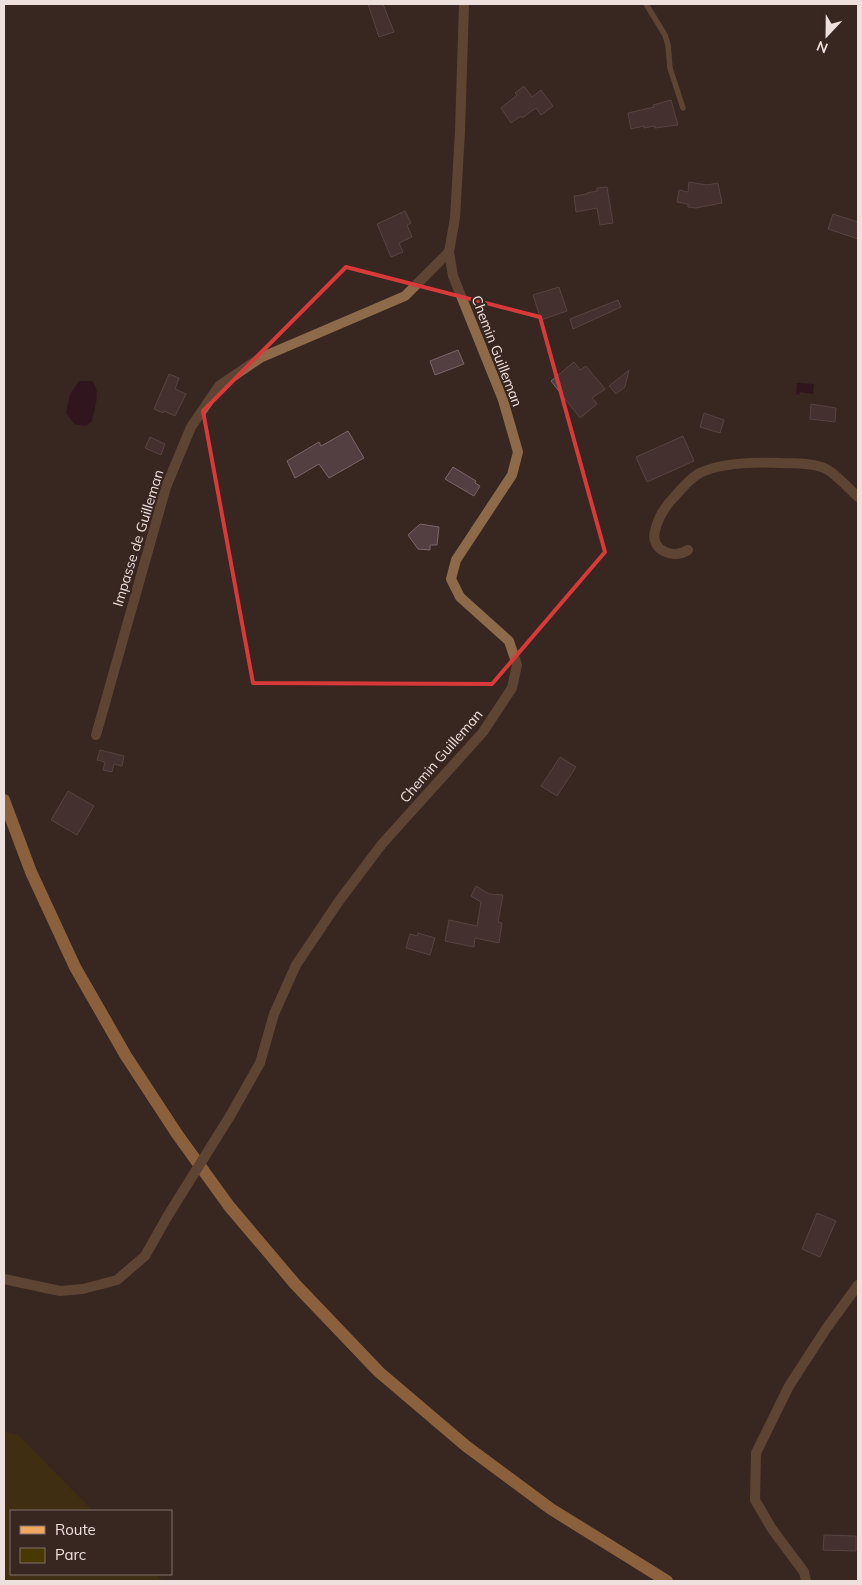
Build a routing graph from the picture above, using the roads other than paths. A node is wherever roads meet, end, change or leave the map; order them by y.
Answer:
1 (464, 4) edge
2 (646, 4) edge
3 (683, 108) dead end
4 (449, 252) junction
5 (858, 497) edge
6 (688, 550) dead end
7 (96, 735) dead end
8 (4, 800) edge
9 (4, 1279) edge
10 (858, 1285) edge
11 (667, 1581) edge
12 (806, 1581) edge

1 - 4 street, Chemin Guilleman
2 - 3 lane
4 - 7 street, Impasse de Guilleman
4 - 9 street, Chemin Guilleman, bridge
5 - 6 street
8 - 11 main road
10 - 12 street

